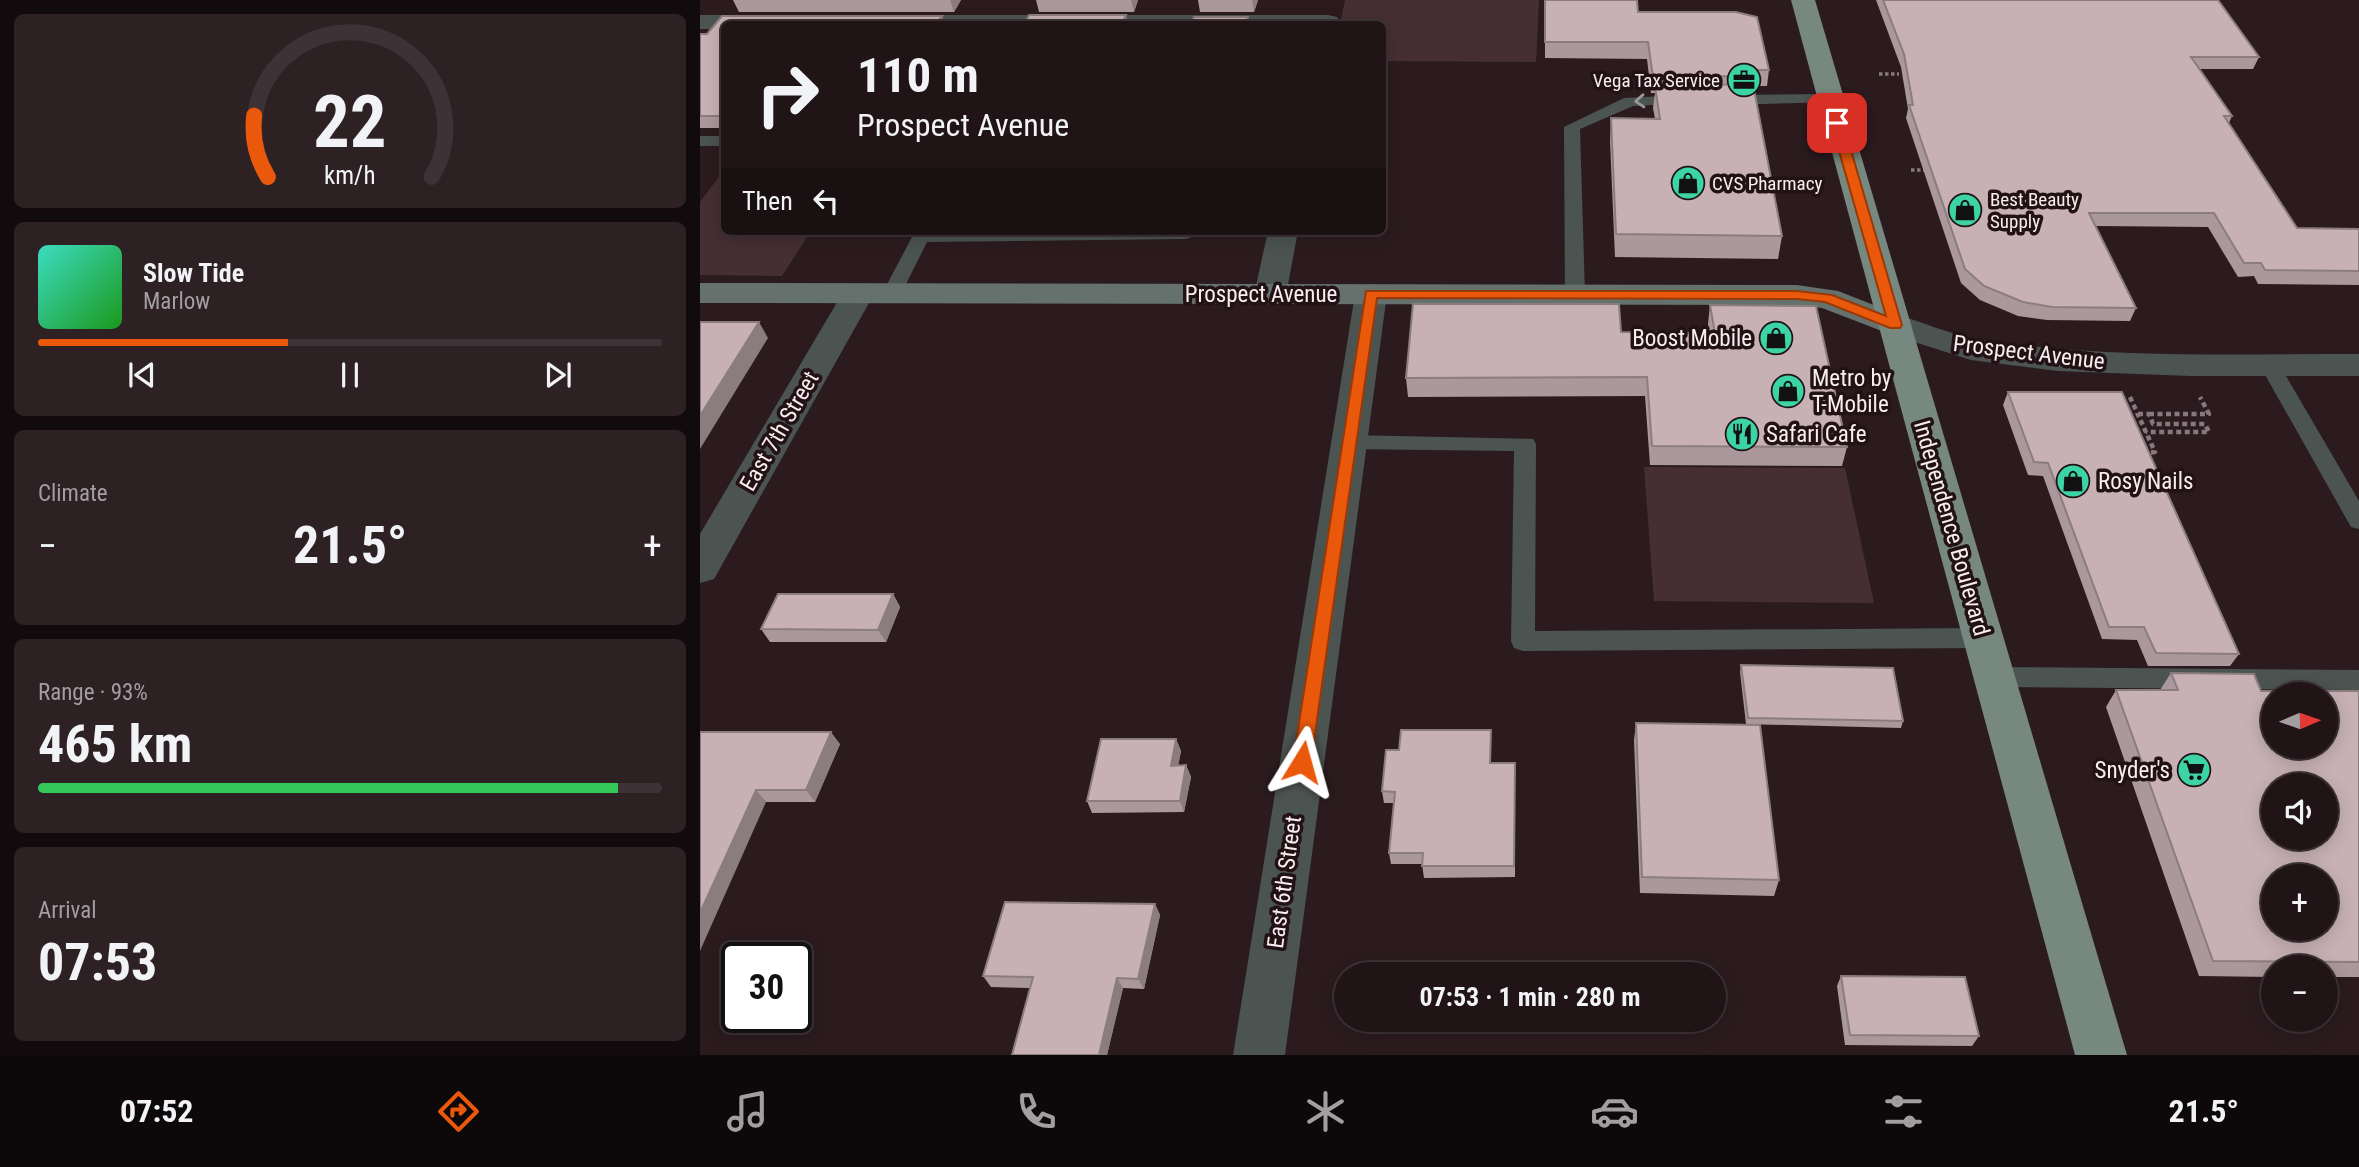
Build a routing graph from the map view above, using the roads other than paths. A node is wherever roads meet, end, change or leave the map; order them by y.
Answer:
1 (1803, 0) edge
2 (1330, 16) edge
3 (942, 21) edge
4 (700, 22) edge
5 (721, 22) edge
6 (1830, 99) junction
7 (700, 141) edge
8 (721, 141) edge
9 (1096, 235) edge
10 (1282, 235) edge
11 (700, 293) edge
12 (875, 294) junction
13 (1371, 294) junction
14 (1270, 295) junction
15 (1575, 295) junction
16 (1895, 325) junction
17 (2269, 364) junction
18 (2359, 365) edge
19 (1348, 442) junction
20 (2359, 521) edge
21 (700, 568) edge
22 (1984, 638) junction
23 (1994, 677) junction
24 (2359, 680) edge
25 (1259, 1055) edge
26 (2101, 1055) edge

1 - 6 main road, Independence Boulevard
2 - 3 street
4 - 5 street
6 -> 15 lane
6 - 16 main road, Independence Boulevard
7 - 8 lane
9 - 12 lane
10 - 14 street
11 - 12 main road, Prospect Avenue
12 - 14 main road, Prospect Avenue
12 - 21 street, East 7th Street
13 - 14 main road, Prospect Avenue
13 - 15 main road, Prospect Avenue
13 - 19 street, East 6th Street
15 - 16 main road, Prospect Avenue
16 - 17 street, Prospect Avenue
16 - 22 main road, Independence Boulevard
17 - 18 street, Prospect Avenue
17 - 20 lane
19 - 22 lane
19 - 25 street, East 6th Street
22 - 23 main road, Independence Boulevard
23 - 24 lane
23 - 26 main road, Independence Boulevard

